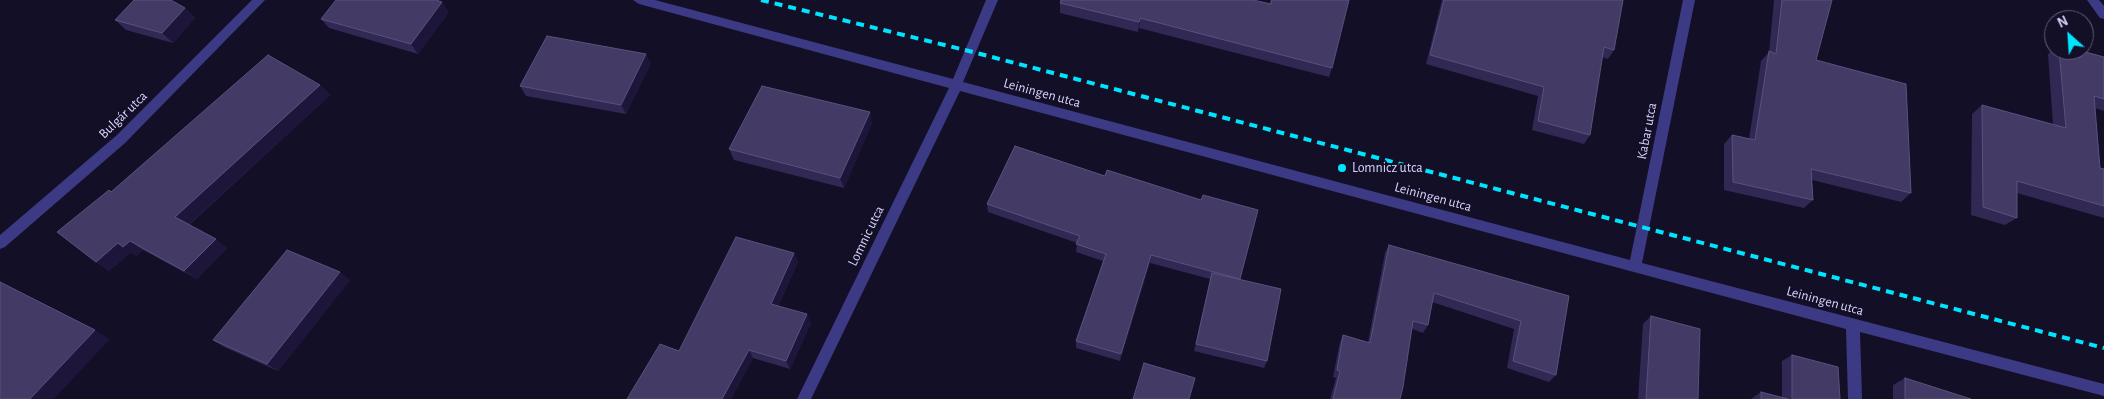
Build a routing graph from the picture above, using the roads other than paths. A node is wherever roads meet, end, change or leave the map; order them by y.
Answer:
1 (259, 0) edge
2 (639, 0) edge
3 (992, 0) edge
4 (1689, 0) edge
5 (2093, 0) edge
6 (2104, 15) edge
7 (956, 86) junction
8 (0, 243) edge
9 (1635, 267) junction
10 (1852, 324) junction
11 (2104, 390) edge
12 (804, 399) edge
13 (1855, 399) edge

1 - 8 street, Bulgár utca
2 - 7 street, Leiningen utca
3 - 7 street, Lomnic utca
4 - 9 street, Kabar utca
5 - 6 street
7 - 9 street, Leiningen utca
7 - 12 street, Lomnic utca
9 - 10 street, Leiningen utca
10 - 11 street, Leiningen utca
10 - 13 street

